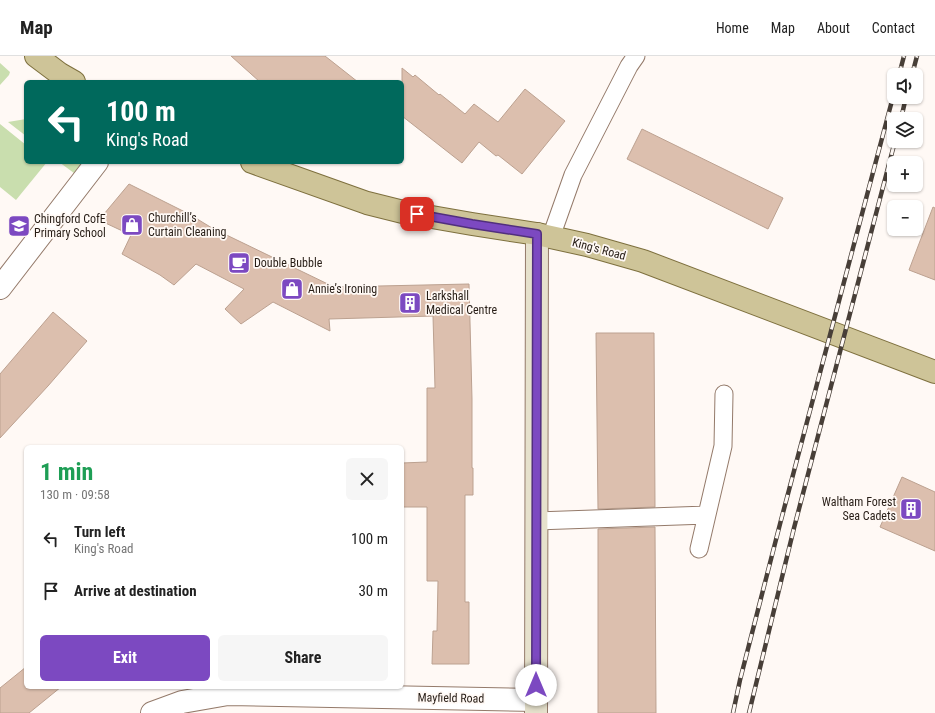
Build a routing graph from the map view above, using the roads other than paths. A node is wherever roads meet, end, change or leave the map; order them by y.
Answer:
1 (36, 56) edge
2 (636, 56) edge
3 (70, 80) edge
4 (95, 164) edge
5 (258, 164) edge
6 (544, 236) junction
7 (0, 288) edge
8 (935, 372) edge
9 (724, 394) dead end
10 (707, 515) junction
11 (536, 521) junction
12 (699, 548) dead end
13 (536, 706) edge
14 (152, 713) edge

1 - 3 main road
2 - 6 lane
4 - 7 street
5 - 6 main road, King's Road
6 - 8 main road, King's Road
6 - 11 main road
9 - 10 lane
10 - 11 lane
10 - 12 lane
11 - 13 main road
13 - 14 street, Mayfield Road

